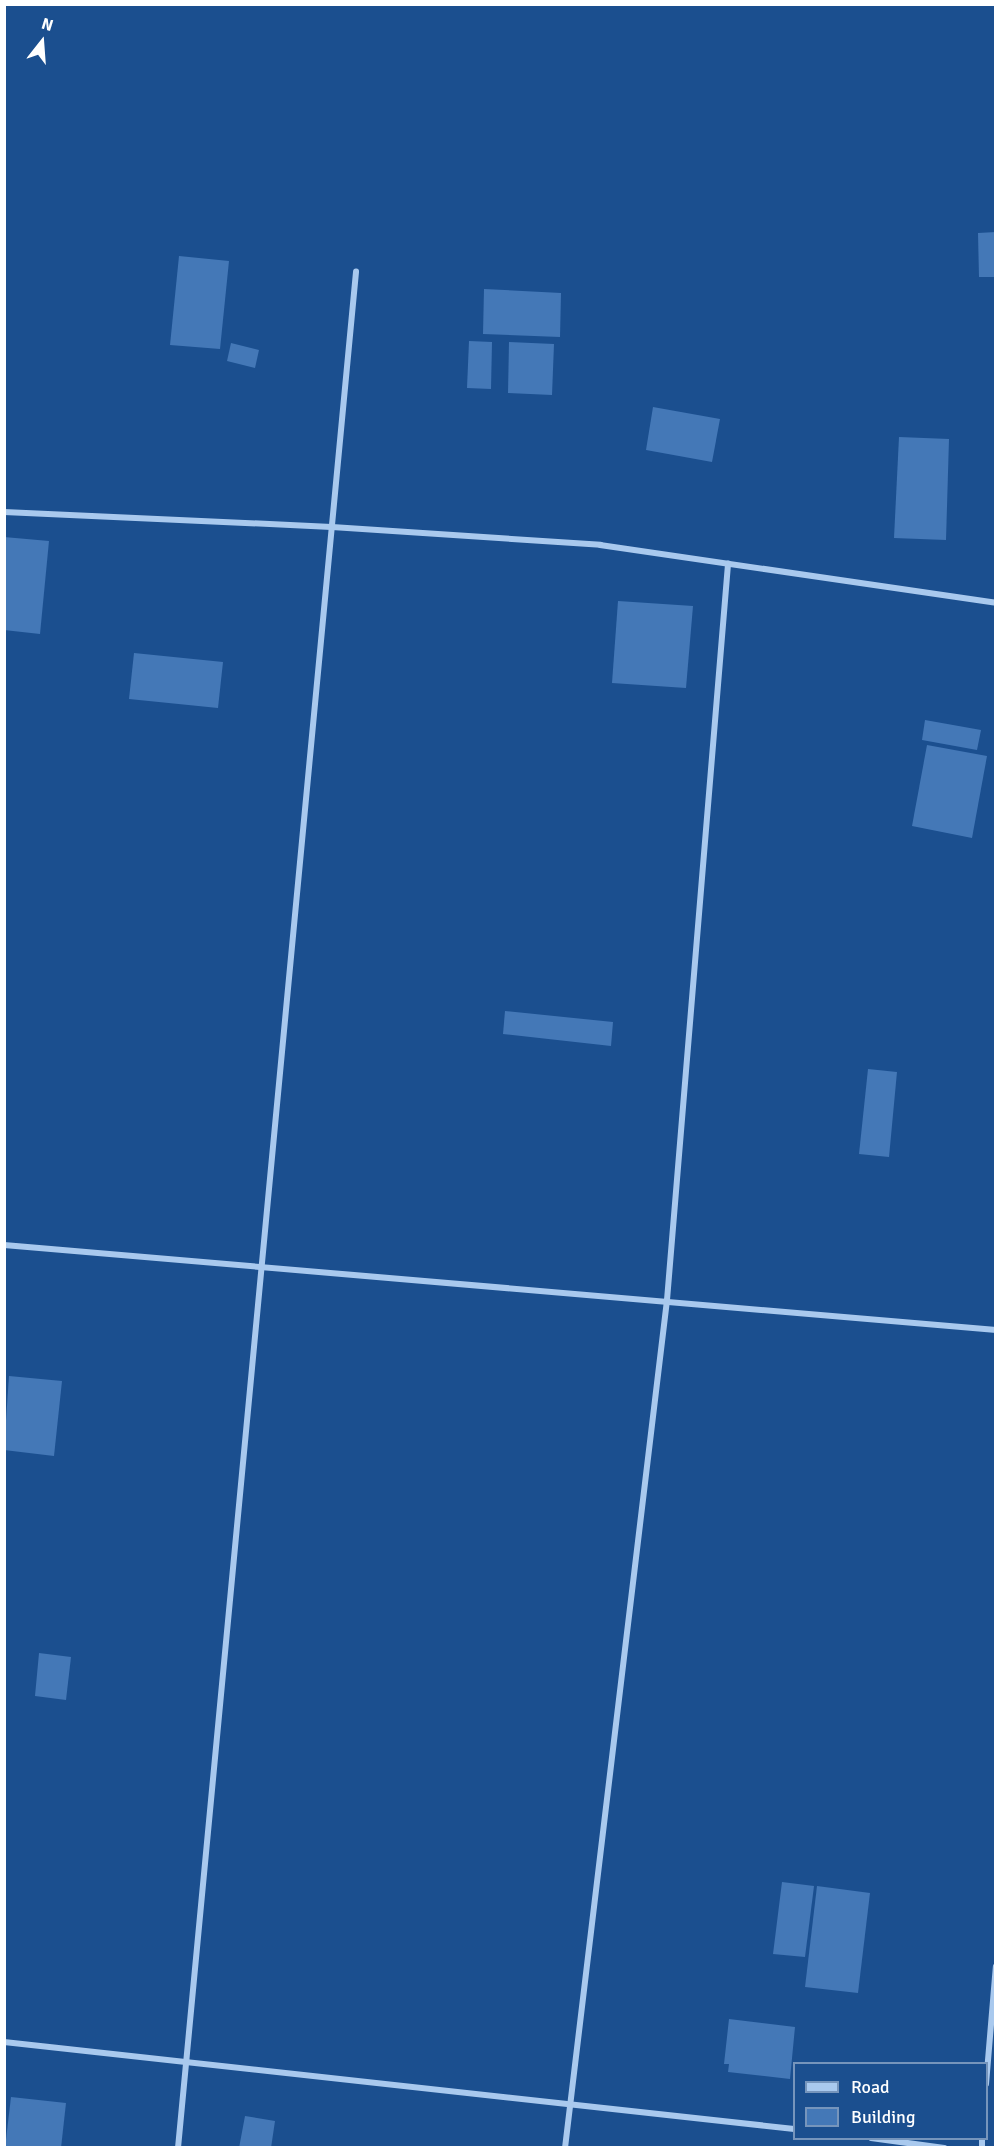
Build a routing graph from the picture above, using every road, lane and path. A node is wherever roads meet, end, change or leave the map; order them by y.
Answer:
1 (356, 271) dead end
2 (4, 512) edge
3 (332, 527) junction
4 (729, 564) junction
5 (996, 603) edge
6 (4, 1245) edge
7 (264, 1266) junction
8 (667, 1300) junction
9 (996, 1330) edge
10 (996, 1966) edge
11 (4, 2042) edge
12 (188, 2062) junction
13 (988, 2071) edge
14 (569, 2102) junction
15 (793, 2129) edge
16 (879, 2140) edge
17 (178, 2148) edge
18 (565, 2148) edge
19 (944, 2148) edge

1 - 3 street
2 - 3 street
3 - 4 street
3 - 7 street
4 - 5 street
4 - 8 street
6 - 7 street
7 - 8 street
7 - 12 street
8 - 9 street
8 - 14 street
10 - 13 street
11 - 12 street
12 - 14 street
12 - 17 street
14 - 15 street
14 - 18 street
16 - 19 street

